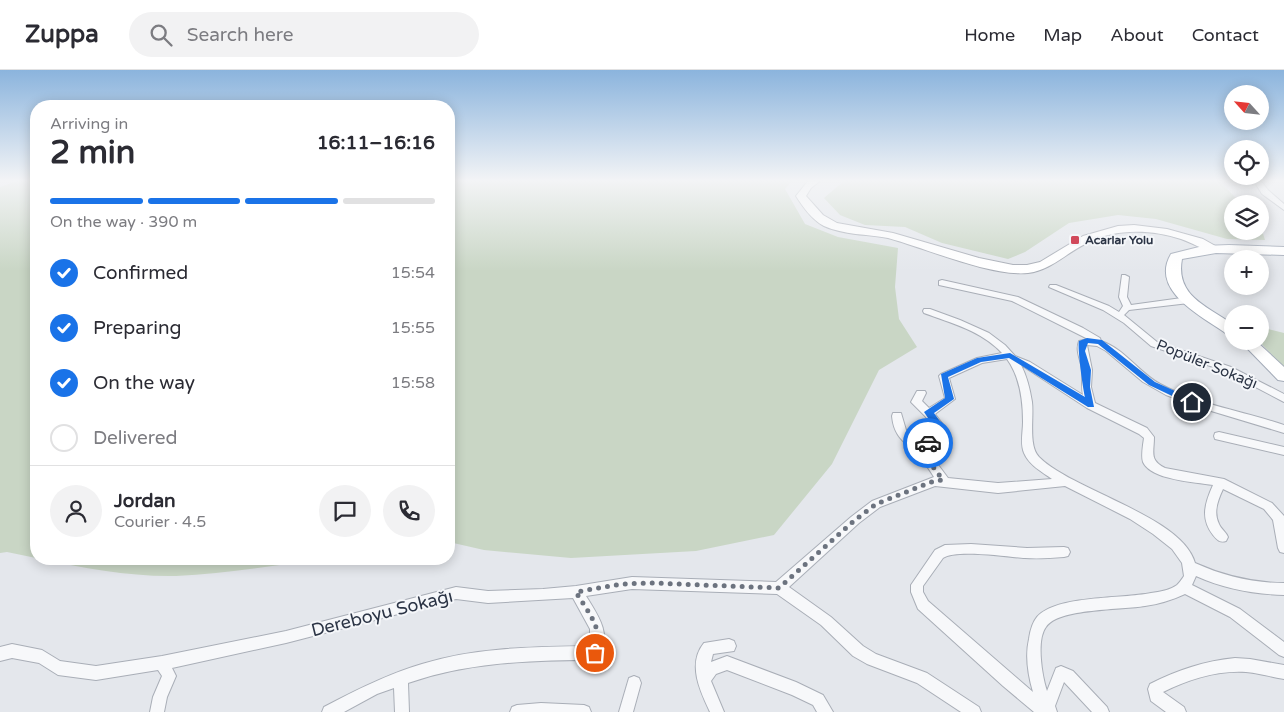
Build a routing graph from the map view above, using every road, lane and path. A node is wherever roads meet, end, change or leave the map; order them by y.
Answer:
1 (813, 211) edge
2 (1212, 248) junction
3 (1284, 251) edge
4 (1125, 277) dead end
5 (942, 283) dead end
6 (1053, 287) dead end
7 (1188, 300) junction
8 (1126, 308) junction
9 (927, 311) dead end
10 (1127, 320) junction
11 (1224, 325) edge
12 (1100, 342) junction
13 (1257, 350) edge
14 (1012, 357) junction
15 (1284, 376) edge
16 (921, 393) dead end
17 (1284, 398) edge
18 (1091, 405) junction
19 (929, 412) junction
20 (897, 416) dead end
21 (1284, 429) edge
22 (1219, 436) dead end
23 (921, 451) junction
24 (1284, 451) edge
25 (943, 480) junction
26 (1063, 482) junction
27 (1220, 482) junction
28 (1222, 537) dead end
29 (1284, 548) edge
30 (1064, 552) dead end
31 (1190, 567) junction
32 (1184, 587) junction
33 (779, 588) junction
34 (1284, 589) edge
35 (576, 592) junction
36 (729, 646) dead end
37 (1284, 650) edge
38 (0, 654) edge
39 (162, 664) junction
40 (1284, 672) edge
41 (401, 678) junction
42 (703, 680) junction
43 (634, 683) dead end
44 (1048, 711) edge
45 (157, 712) edge
46 (330, 712) edge
47 (402, 712) edge
48 (518, 712) edge
49 (584, 712) edge
50 (626, 712) edge
51 (717, 712) edge
52 (826, 712) edge
53 (974, 712) edge
54 (1102, 712) edge
55 (1178, 712) edge

1 - 2 main road
2 - 3 main road
2 - 7 main road
4 - 8 street
5 - 12 street
6 - 10 street, Popüler Sokağı
7 - 8 street
7 - 11 main road
8 - 10 street
9 - 14 street
10 - 17 street, Popüler Sokağı
12 - 18 street
12 - 21 street
13 - 15 main road
14 - 18 street
14 - 19 street
14 - 26 street
16 - 19 street
18 - 27 street
19 - 23 street
20 - 23 street
22 - 24 street
23 - 25 street
25 - 26 street
25 - 33 street
26 - 31 street
27 - 28 street
27 - 29 street
30 - 44 street
31 - 32 street
31 - 34 street
32 - 37 street
32 - 44 street
33 - 35 street, Dereboyu Sokağı
33 - 53 street
35 - 39 street, Dereboyu Sokağı
35 - 41 street
36 - 42 street
38 - 39 street, Dereboyu Sokağı
39 - 45 street
40 - 55 street
41 - 46 street
41 - 47 street
42 - 51 street
42 - 52 street
43 - 50 street
44 - 54 street
48 - 49 street

